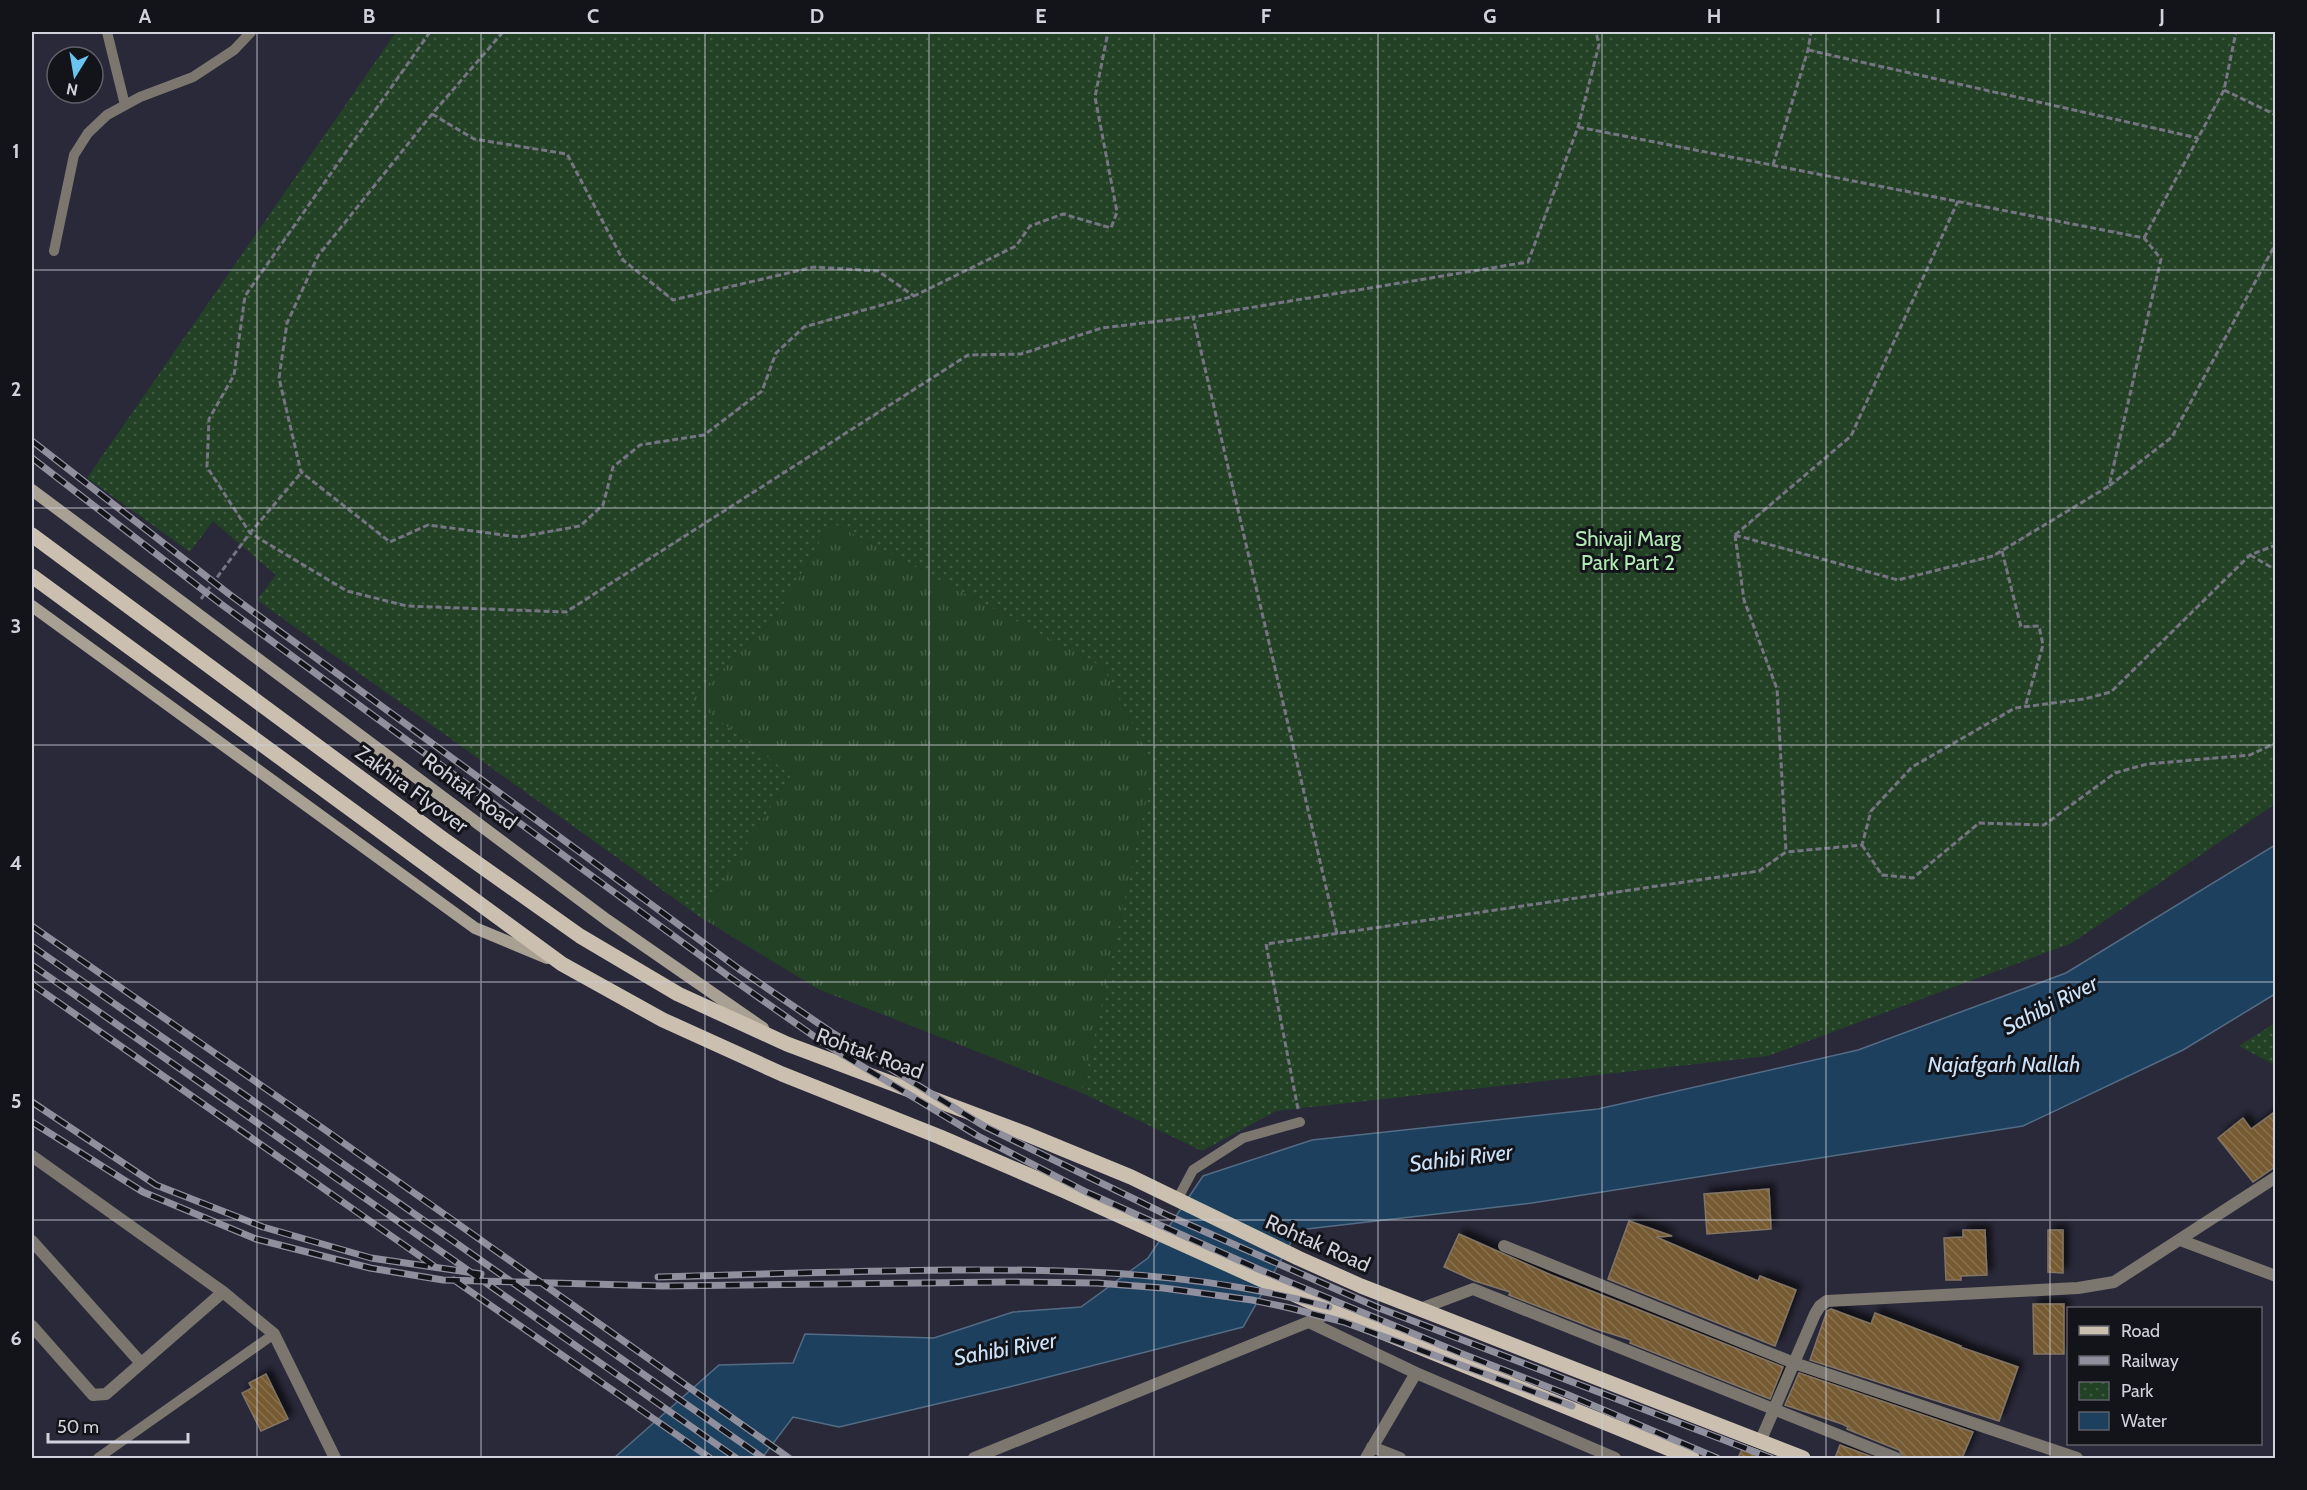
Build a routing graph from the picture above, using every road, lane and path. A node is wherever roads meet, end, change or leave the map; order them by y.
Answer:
1 (107, 32) edge
2 (251, 32) edge
3 (430, 32) edge
4 (502, 32) edge
5 (1108, 32) edge
6 (1596, 32) edge
7 (1811, 32) edge
8 (2236, 32) edge
9 (1808, 50) junction
10 (2224, 90) junction
11 (125, 105) junction
12 (432, 114) junction
13 (2276, 115) edge
14 (1578, 127) junction
15 (2198, 138) junction
16 (1773, 165) junction
17 (1958, 201) junction
18 (2144, 238) junction
19 (2276, 243) edge
20 (54, 251) dead end
21 (914, 296) junction
22 (1193, 317) junction
23 (301, 472) junction
24 (2109, 486) junction
25 (32, 490) edge
26 (250, 533) junction
27 (32, 535) edge
28 (1735, 535) junction
29 (2276, 545) edge
30 (2002, 550) junction
31 (2250, 555) junction
32 (2276, 570) edge
33 (32, 576) edge
34 (32, 606) edge
35 (193, 610) junction
36 (2025, 707) junction
37 (2276, 743) edge
38 (1862, 845) junction
39 (1786, 852) junction
40 (1337, 934) junction
41 (562, 964) junction
42 (787, 1044) junction
43 (1300, 1122) joint
44 (32, 1156) edge
45 (2276, 1178) edge
46 (1177, 1200) junction
47 (2180, 1240) junction
48 (32, 1241) edge
49 (1504, 1246) dead end
50 (2276, 1276) edge
51 (223, 1292) junction
52 (1420, 1309) junction
53 (1333, 1312) junction
54 (1309, 1322) junction
55 (32, 1326) edge
56 (274, 1334) junction
57 (141, 1363) junction
58 (1794, 1363) junction
59 (1416, 1373) junction
60 (1773, 1410) junction
61 (1760, 1442) junction
62 (1369, 1453) edge
63 (98, 1458) edge
64 (335, 1458) edge
65 (974, 1458) edge
66 (1401, 1458) edge
67 (1615, 1458) edge
68 (1692, 1458) edge
69 (1803, 1458) edge
70 (1896, 1458) edge
71 (2077, 1458) edge

1 - 11 lane
2 - 11 lane
3 - 26 path
4 - 12 path
5 - 21 path
6 - 14 path
7 - 9 path
8 - 10 path
9 - 15 path
9 - 16 path
10 - 13 path
10 - 15 path
11 - 20 lane
12 - 21 path
12 - 23 path
14 - 16 path
14 - 22 path
15 - 18 path
16 - 17 path
17 - 18 path
17 - 28 path
18 - 24 path
19 - 24 path
21 - 23 path
22 - 26 path
22 - 40 path
23 - 26 path
24 - 30 path
25 - 35 main road, Rohtak Road
26 - 35 path
27 - 42 main road, Zakhira Flyover
28 - 30 path
28 - 39 path
29 - 31 path
30 - 36 path
31 - 32 path
31 - 36 path
33 - 41 main road
34 - 41 main road
35 - 42 main road, Rohtak Road
36 - 38 path
37 - 38 path
38 - 39 path
39 - 40 path
40 - 43 path
41 - 53 main road
42 - 46 main road, Rohtak Road
43 - 46 lane
44 - 51 street
45 - 47 street
46 - 52 main road, Rohtak Road
47 - 50 street
47 - 58 street
48 - 57 street
49 - 58 street
51 - 56 street
51 - 57 street
52 - 60 street
52 - 61 main road, Rohtak Road
53 - 54 street
53 - 68 main road
54 - 59 street
54 - 65 street
55 - 57 street
56 - 63 lane
56 - 64 street
58 - 60 street
58 - 71 street
59 - 62 street
59 - 67 street
60 - 61 street
60 - 70 street
61 - 69 main road, Rohtak Road
62 - 66 street

